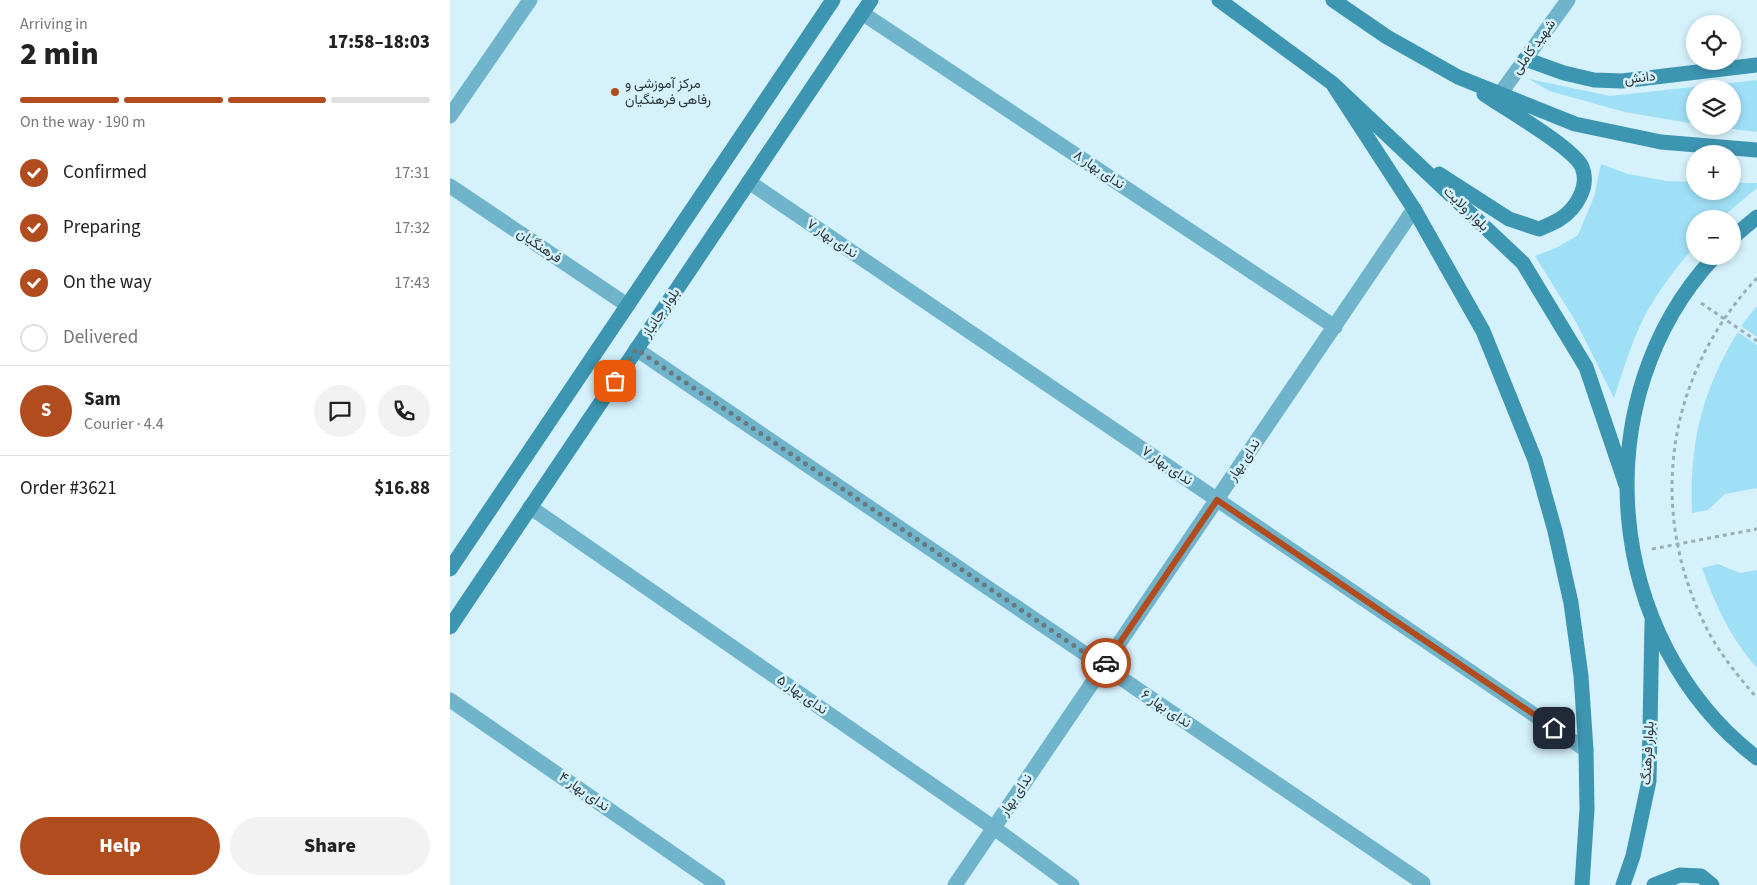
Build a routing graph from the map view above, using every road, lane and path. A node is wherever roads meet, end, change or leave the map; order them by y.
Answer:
1 (530, 0) edge
2 (832, 0) edge
3 (871, 0) edge
4 (1219, 0) edge
5 (1333, 0) edge
6 (1568, 0) edge
7 (862, 13) junction
8 (1525, 60) junction
9 (1757, 65) edge
10 (1458, 77) junction
11 (1332, 82) junction
12 (1500, 94) junction
13 (450, 116) edge
14 (1757, 150) edge
15 (1410, 155) junction
16 (749, 182) junction
17 (450, 186) edge
18 (1414, 209) junction
19 (1757, 217) edge
20 (1741, 230) edge
21 (1708, 265) edge
22 (1757, 278) edge
23 (1686, 293) junction
24 (627, 305) junction
25 (1724, 318) junction
26 (1334, 327) junction
27 (1757, 341) edge
28 (636, 349) junction
29 (1626, 485) junction
30 (1217, 500) junction
31 (530, 507) junction
32 (1757, 529) edge
33 (1677, 544) junction
34 (1632, 552) junction
35 (450, 568) edge
36 (1652, 618) junction
37 (450, 627) edge
38 (1104, 666) junction
39 (1757, 698) edge
40 (450, 700) edge
41 (1586, 750) junction
42 (1757, 758) edge
43 (994, 828) junction
44 (1423, 883) dead end
45 (718, 885) edge
46 (955, 885) edge
47 (1072, 885) edge
48 (1582, 885) edge
49 (1623, 885) edge
50 (1654, 885) edge
51 (1712, 885) edge

1 - 13 street
2 - 24 main road
3 - 7 main road, بلوار جانباز
4 - 11 main road, بلوار ولایت
5 - 10 main road
6 - 8 street, شهید کاملی
7 - 16 main road, بلوار جانباز
7 - 26 street, ندای بهار ۸
8 - 9 main road, دانش
8 - 12 street, شهید کاملی
10 - 12 main road
10 - 15 main road
11 - 15 main road, بلوار ولایت
11 - 18 main road
12 - 14 main road
15 - 29 main road, بلوار ولایت
16 - 28 main road, بلوار جانباز
16 - 30 street, ندای بهار ۷
17 - 24 street, فرهنگیان
18 - 26 street, ندای بهار
18 - 41 main road
19 - 20 main road
21 - 23 main road
22 - 25 path
23 - 25 path
23 - 29 main road
24 - 35 main road
25 - 27 path
25 - 33 path
26 - 30 street, ندای بهار
28 - 31 main road, بلوار جانباز
28 - 38 street, ندای بهار ۶
29 - 34 main road
30 - 38 street, ندای بهار
30 - 41 street, ندای بهار ۷
31 - 37 main road, بلوار جانباز
31 - 43 street, ندای بهار ۵
32 - 33 path
33 - 34 path
33 - 39 path
34 - 36 main road
36 - 42 main road
36 - 49 main road, بلوار فرهنگ
38 - 43 street, ندای بهار
38 - 44 street, ندای بهار ۶
40 - 45 street, ندای بهار ۴
41 - 48 main road
43 - 46 street, ندای بهار
43 - 47 street, ندای بهار ۵
50 - 51 main road

